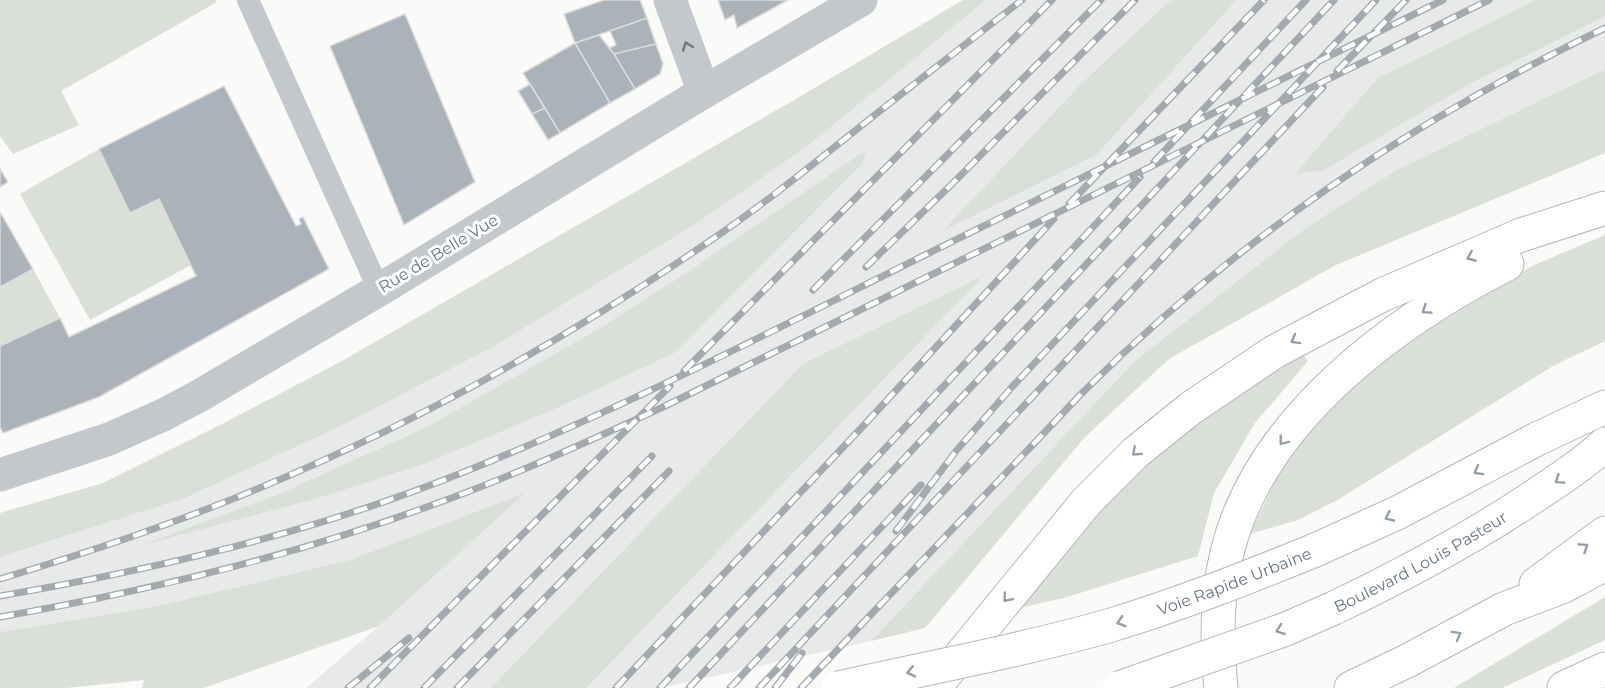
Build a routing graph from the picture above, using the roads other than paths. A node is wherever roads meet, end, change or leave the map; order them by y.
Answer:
1 (248, 0) edge
2 (670, 0) edge
3 (861, 0) edge
4 (704, 92) junction
5 (1605, 209) edge
6 (379, 290) junction
7 (1605, 406) edge
8 (1605, 444) edge
9 (0, 475) edge
10 (1605, 533) edge
11 (1605, 564) edge
12 (1504, 609) junction
13 (1605, 669) edge
14 (838, 688) edge
15 (934, 688) edge
16 (1119, 688) edge
17 (1221, 688) edge
18 (1351, 688) edge
19 (1564, 688) edge

1 - 6 lane
4 -> 2 street
3 - 4 street, Rue de Belle Vue
4 - 6 street, Rue de Belle Vue
5 -> 15 highway
5 -> 17 highway
6 - 9 street, Rue de Belle Vue
7 -> 14 highway, Voie Rapide Urbaine, bridge
8 -> 16 highway, Boulevard Louis Pasteur, bridge
12 -> 10 highway
11 - 12 highway
18 -> 12 highway
13 - 19 highway

